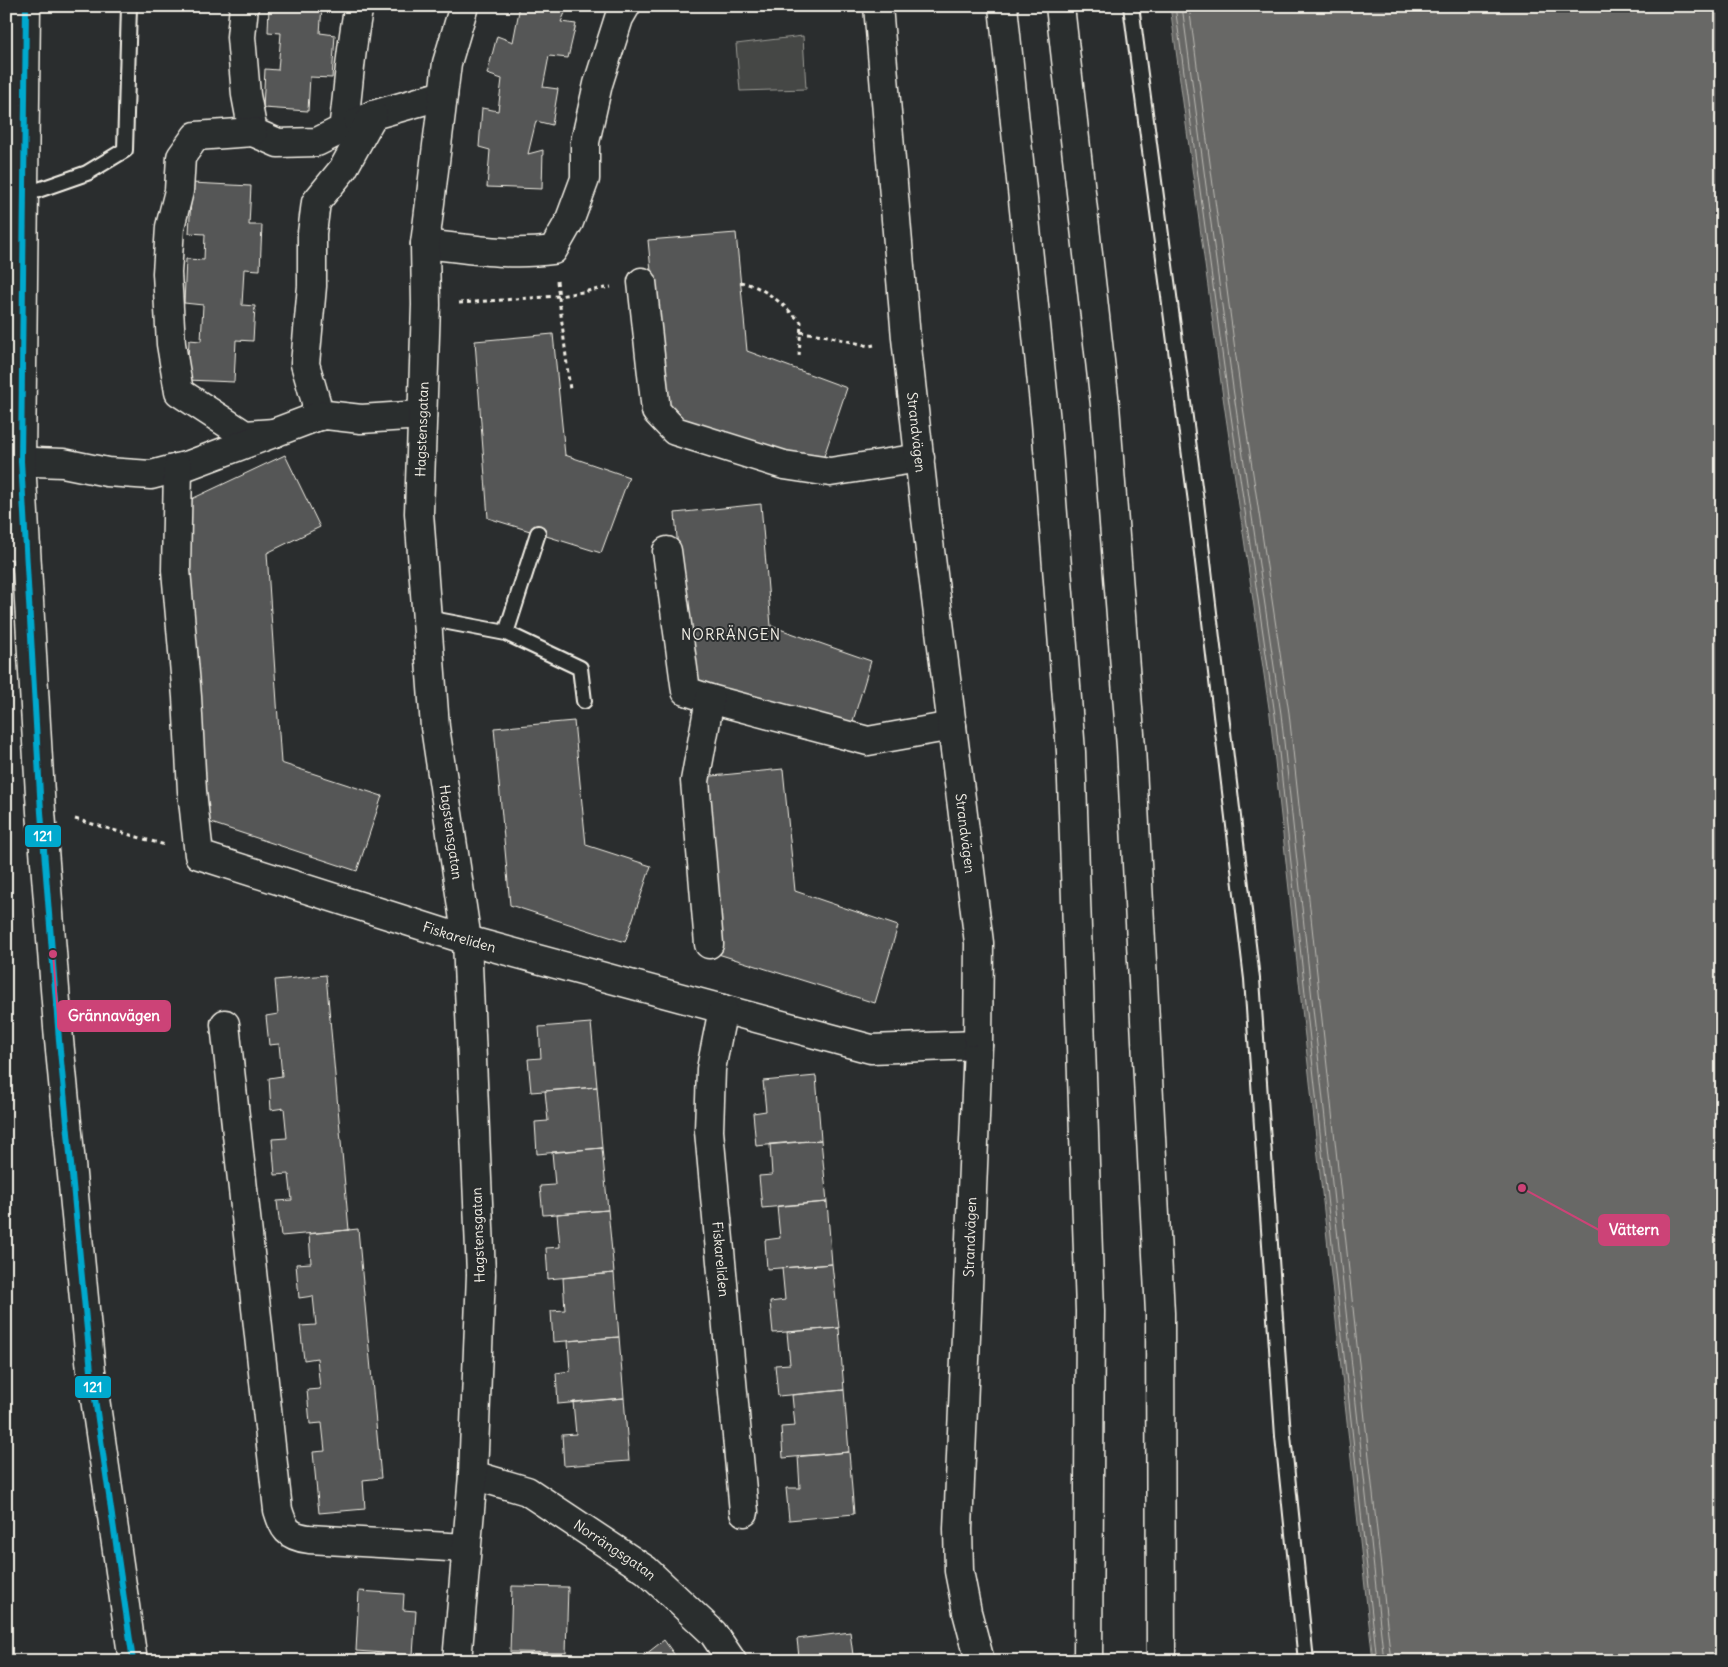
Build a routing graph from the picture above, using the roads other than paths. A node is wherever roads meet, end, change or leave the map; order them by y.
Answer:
1 (26, 6) edge
2 (129, 6) edge
3 (244, 6) edge
4 (359, 6) edge
5 (464, 6) edge
6 (626, 6) edge
7 (878, 6) edge
8 (1003, 6) edge
9 (1060, 6) edge
10 (1131, 6) edge
11 (443, 95) junction
12 (373, 115) junction
13 (343, 129) junction
14 (253, 132) junction
15 (24, 195) junction
16 (425, 244) junction
17 (642, 282) road end
18 (422, 414) junction
19 (316, 417) junction
20 (274, 433) junction
21 (920, 458) junction
22 (14, 461) edge
23 (178, 468) junction
24 (538, 533) dead end
25 (16, 545) edge
26 (667, 551) dead end
27 (427, 618) junction
28 (506, 633) junction
29 (710, 699) junction
30 (584, 701) dead end
31 (952, 726) junction
32 (467, 940) junction
33 (709, 944) dead end
34 (723, 1009) junction
35 (225, 1024) dead end
36 (978, 1045) junction
37 (473, 1475) junction
38 (744, 1512) dead end
39 (466, 1548) junction
40 (1088, 1659) edge
41 (133, 1661) edge
42 (458, 1661) edge
43 (732, 1661) edge
44 (980, 1661) edge
45 (1161, 1661) edge
46 (1306, 1661) edge

1 - 15 main road
2 - 15 lane
3 - 14 main road
4 - 13 main road
5 - 11 main road, Hagstensgatan
6 - 16 main road
7 - 21 main road, Strandvägen
8 - 40 main road
9 - 45 main road
10 - 46 lane
11 - 12 main road
11 - 16 main road, Hagstensgatan
12 - 13 main road
12 - 19 main road
13 - 14 main road
14 - 20 main road
15 - 22 main road
16 - 18 main road, Hagstensgatan
17 - 21 main road
18 - 19 main road
18 - 27 main road, Hagstensgatan
19 - 20 main road
20 - 23 main road
21 - 31 main road, Strandvägen
22 - 23 main road
22 - 25 main road
23 - 32 main road, Fiskareliden
24 - 28 lane
25 - 41 main road
26 - 29 main road
27 - 28 lane
27 - 32 main road, Hagstensgatan
28 - 30 lane
29 - 31 main road
29 - 33 main road
31 - 36 main road, Strandvägen
32 - 34 main road, Fiskareliden
32 - 37 main road, Hagstensgatan
34 - 36 main road, Fiskareliden
34 - 38 main road, Fiskareliden
35 - 39 main road
36 - 44 main road, Strandvägen
37 - 39 main road, Hagstensgatan
37 - 43 main road, Norrängsgatan
39 - 42 main road, Hagstensgatan

